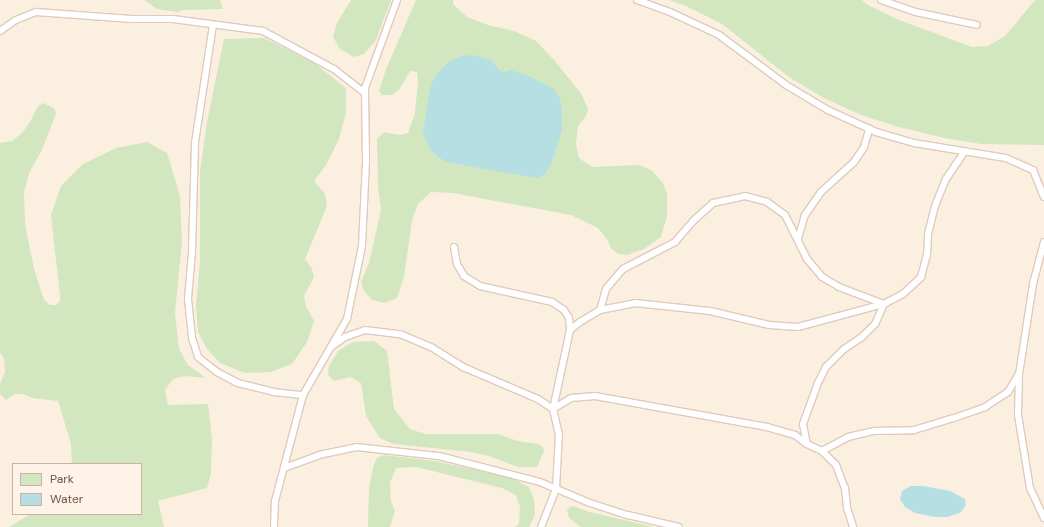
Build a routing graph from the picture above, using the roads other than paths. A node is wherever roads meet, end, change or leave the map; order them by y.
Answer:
1 (397, 0) edge
2 (637, 0) edge
3 (881, 0) edge
4 (213, 25) junction
5 (977, 25) dead end
6 (0, 31) edge
7 (365, 93) junction
8 (869, 129) junction
9 (964, 152) junction
10 (1044, 197) edge
11 (798, 239) junction
12 (1044, 242) edge
13 (454, 247) dead end
14 (884, 304) junction
15 (600, 310) junction
16 (570, 330) junction
17 (329, 349) junction
18 (1019, 374) junction
19 (303, 395) junction
20 (553, 409) junction
21 (807, 444) junction
22 (822, 451) junction
23 (284, 468) junction
24 (556, 489) junction
25 (1044, 518) edge
26 (274, 527) edge
27 (541, 527) edge
28 (679, 527) edge
29 (853, 527) edge

1 - 7 lane
2 - 8 lane
3 - 5 lane
4 - 6 lane
4 - 7 lane
4 - 19 lane
7 - 17 lane
8 - 9 lane
8 - 11 lane
9 - 10 lane
9 - 14 lane
11 - 14 lane
11 - 15 lane
12 - 18 lane
13 - 16 lane
14 - 15 lane
14 - 21 lane
15 - 16 lane
16 - 20 lane
17 - 19 lane
17 - 20 lane
18 - 22 lane
18 - 25 lane
19 - 23 lane
20 - 21 lane
20 - 24 lane
21 - 22 lane
22 - 29 lane
23 - 24 lane
23 - 26 lane
24 - 27 lane
24 - 28 lane

